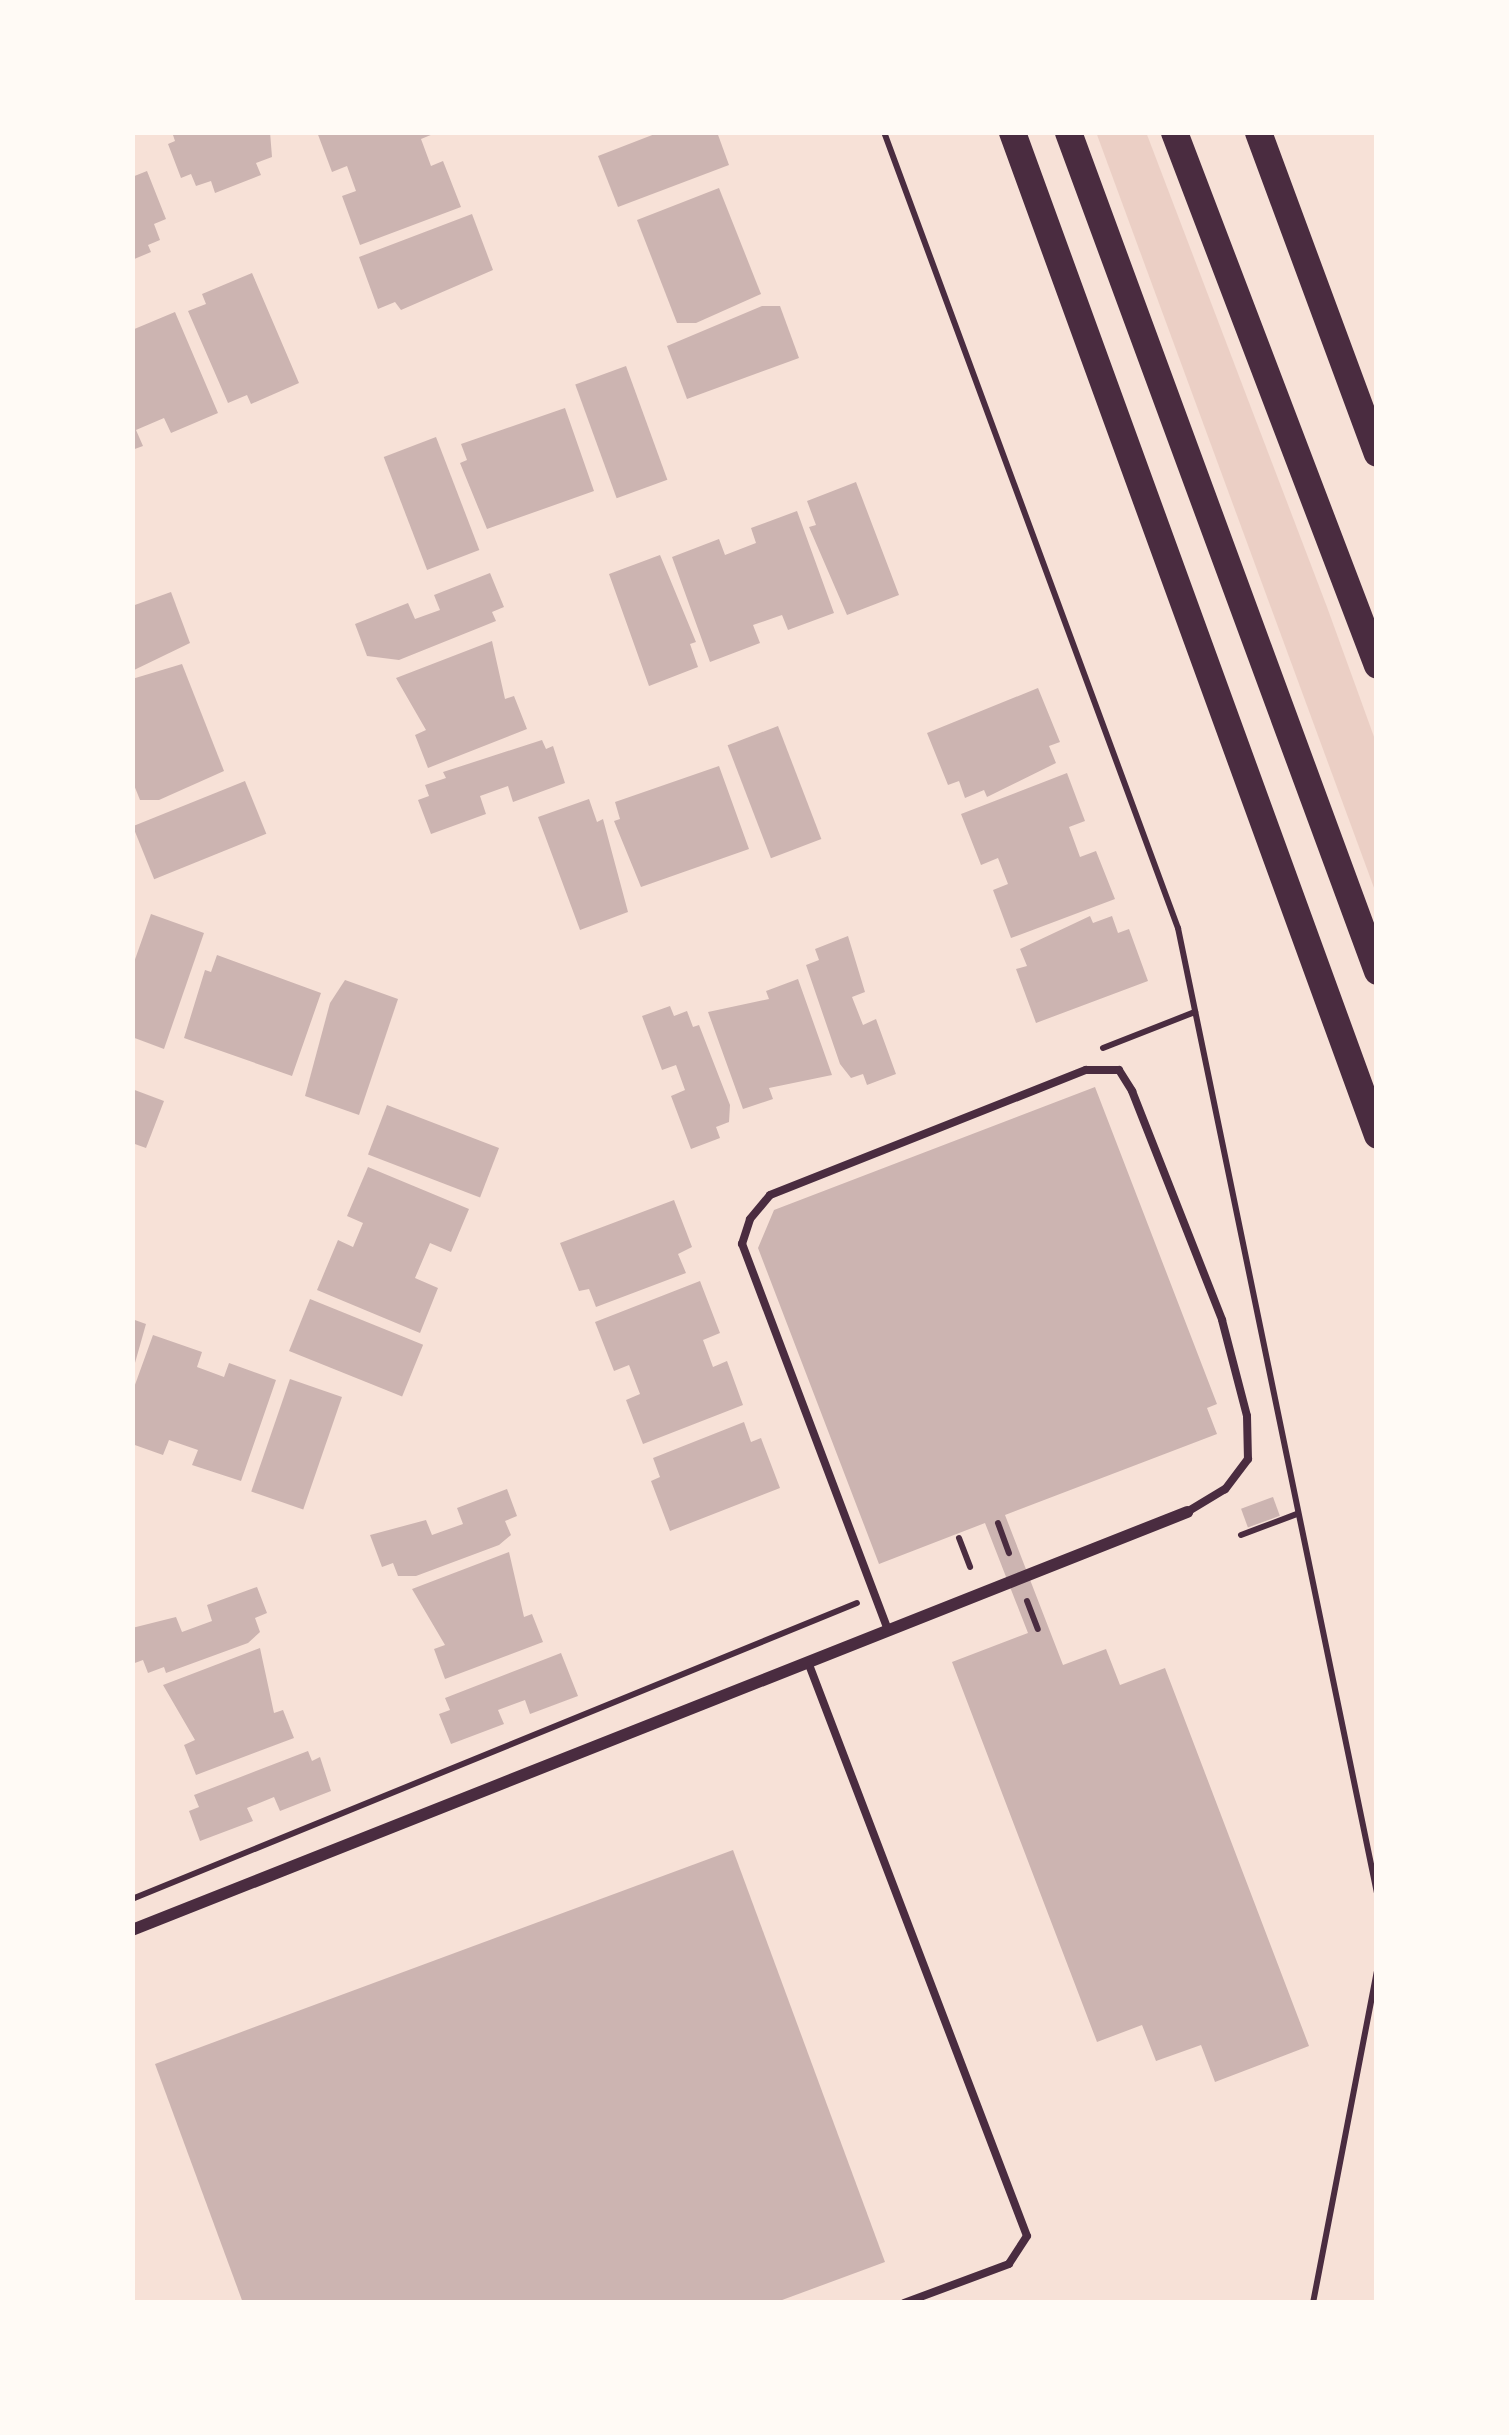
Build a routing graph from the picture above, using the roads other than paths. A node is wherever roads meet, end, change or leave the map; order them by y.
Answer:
1 (1012, 132) edge
2 (1068, 132) edge
3 (1174, 132) edge
4 (1258, 132) edge
5 (1377, 453) edge
6 (1377, 665) edge
7 (1377, 971) edge
8 (1377, 1135) edge
9 (1187, 1512) joint
10 (888, 1630) junction
11 (808, 1662) junction
12 (132, 1930) edge
13 (904, 2303) edge

1 - 8 highway
2 - 7 highway
3 - 6 highway
4 - 5 highway
9 - 10 street
9 - 10 lane
10 - 11 street
11 - 12 street
11 - 13 lane

